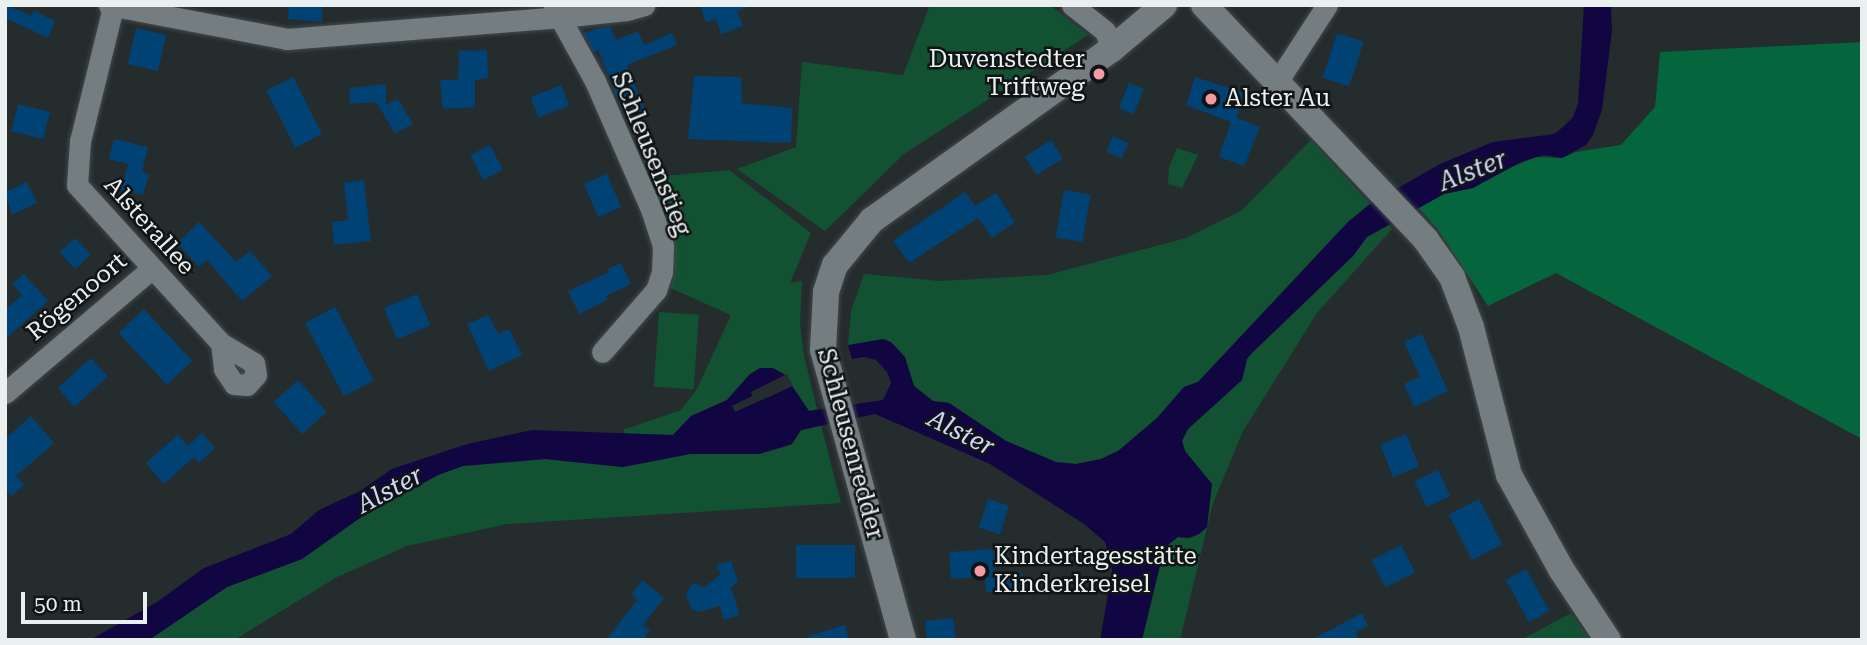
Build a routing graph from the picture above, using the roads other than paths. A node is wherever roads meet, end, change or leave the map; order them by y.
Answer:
1 (645, 5) edge
2 (1072, 5) edge
3 (1164, 5) edge
4 (1204, 5) edge
5 (1327, 5) edge
6 (111, 6) edge
7 (557, 11) edge
8 (1112, 49) junction
9 (1277, 82) junction
10 (151, 269) junction
11 (221, 343) dead end
12 (602, 352) dead end
13 (5, 393) edge
14 (903, 640) edge
15 (1608, 640) edge

1 - 7 street
2 - 8 street
3 - 8 street, Schleusenredder
4 - 9 street
5 - 9 street
6 - 7 street
6 - 10 street, Alsterallee
7 - 12 street, Schleusenstieg
8 - 14 street, Schleusenredder
9 - 15 street
10 - 11 street, Alsterallee
10 - 13 street, Rögenoort

